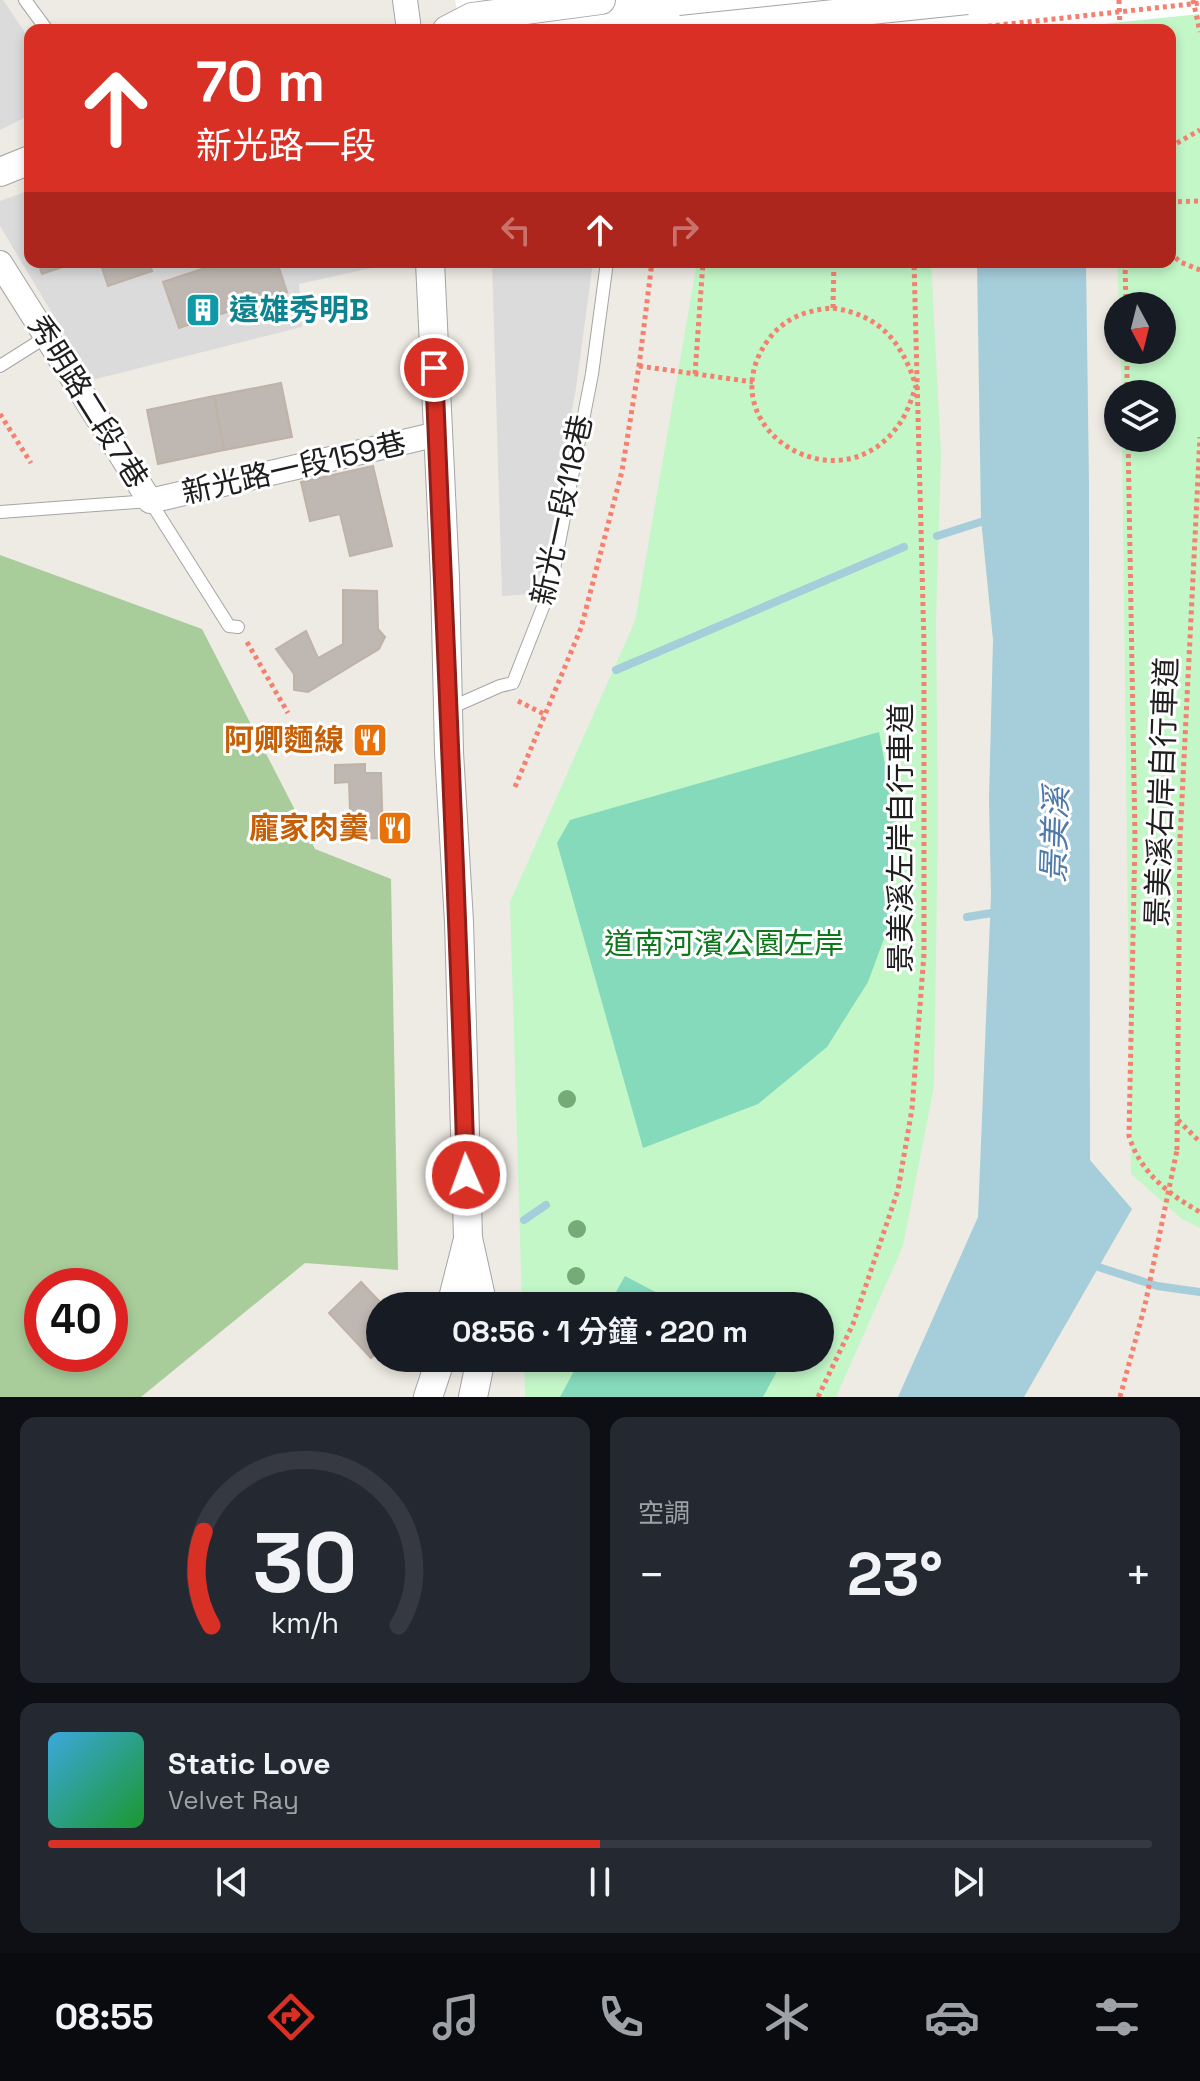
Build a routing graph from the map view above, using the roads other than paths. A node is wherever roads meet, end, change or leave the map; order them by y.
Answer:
1 (25, 0) edge
2 (405, 0) edge
3 (601, 0) edge
4 (967, 0) edge
5 (43, 24) edge
6 (408, 24) edge
7 (459, 24) edge
8 (737, 24) edge
9 (24, 162) edge
10 (0, 172) edge
11 (0, 263) edge
12 (430, 268) edge
13 (606, 268) edge
14 (46, 337) junction
15 (0, 366) edge
16 (438, 434) junction
17 (150, 501) junction
18 (0, 512) edge
19 (238, 627) road end
20 (448, 709) junction
21 (468, 1238) junction
22 (454, 1292) edge
23 (480, 1292) edge
24 (436, 1372) edge
25 (478, 1372) edge
26 (428, 1397) edge
27 (473, 1397) edge

1 - 5 lane
2 - 6 street
3 - 7 street
4 - 8 street, bridge
9 - 10 street
11 - 14 street, 秀明路二段7巷
12 - 16 street
13 - 20 lane, 新光一段118巷
14 - 15 lane
14 - 17 street, 秀明路二段7巷
16 - 17 street, 新光路一段159巷
16 - 20 street
17 - 18 lane, 新光路一段159巷
17 - 19 lane, 新光路一段159巷
20 - 21 street
21 - 22 street
21 - 23 street
24 - 26 street
25 - 27 street

